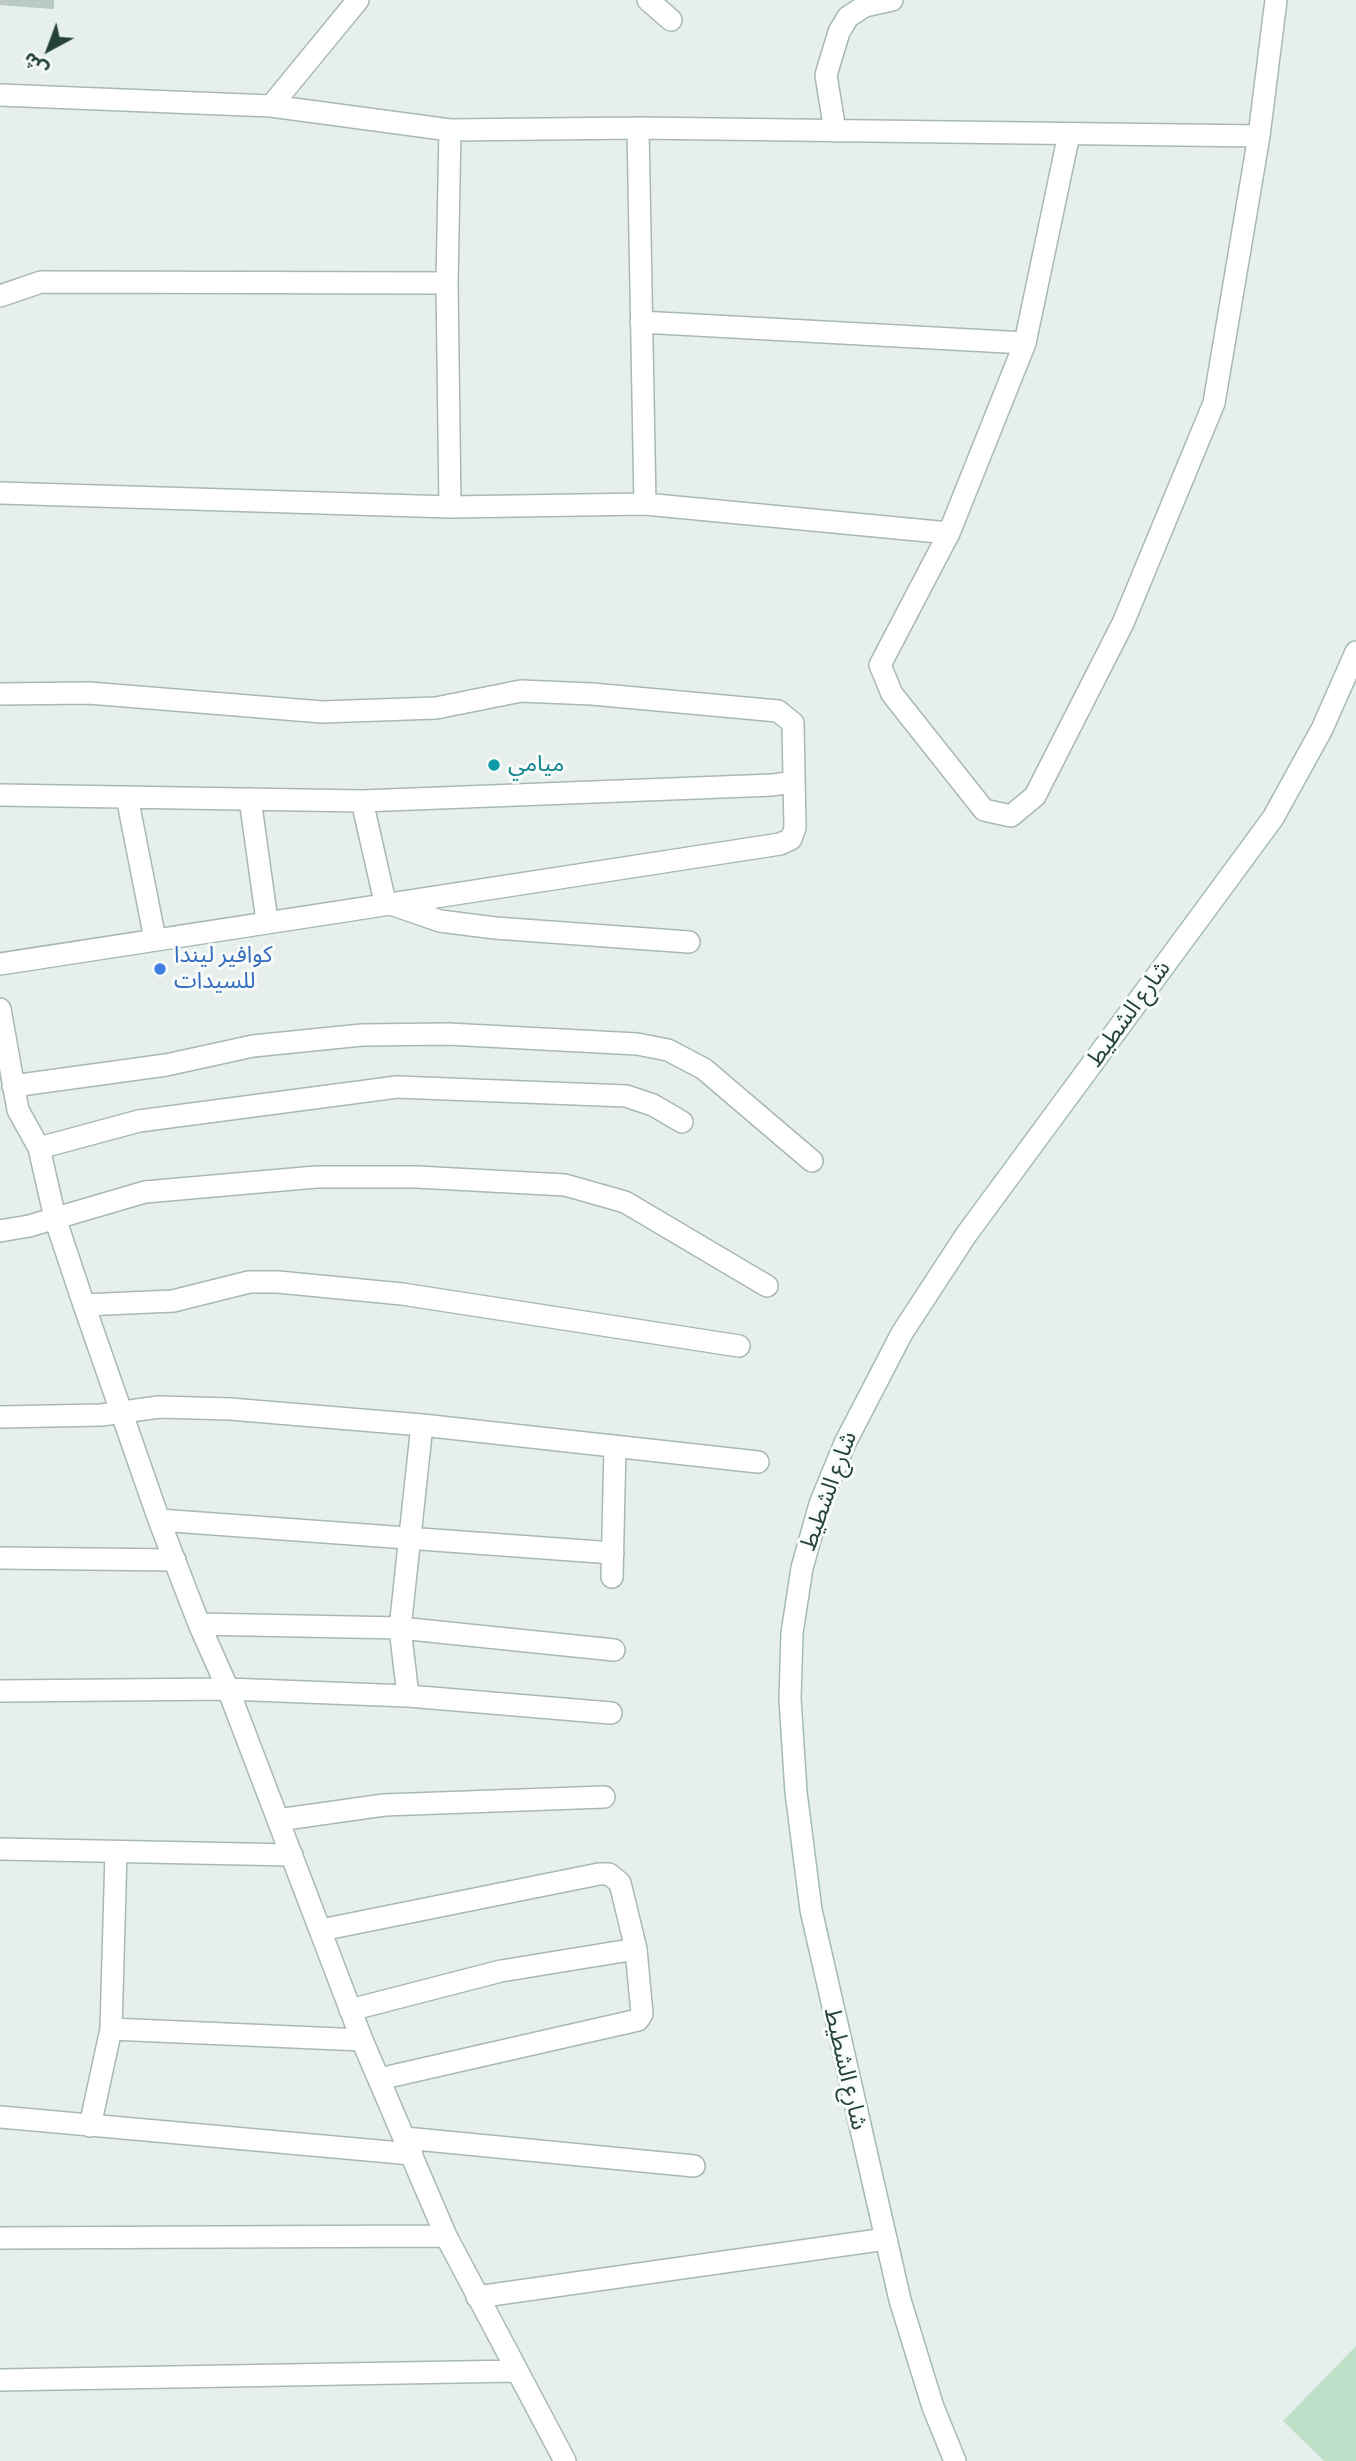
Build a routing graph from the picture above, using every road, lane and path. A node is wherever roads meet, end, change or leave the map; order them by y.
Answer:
1 (358, 0) edge
2 (648, 0) edge
3 (892, 0) edge
4 (1276, 0) edge
5 (861, 3) edge
6 (671, 20) dead end
7 (0, 95) edge
8 (271, 106) junction
9 (638, 128) junction
10 (450, 130) junction
11 (835, 131) junction
12 (1069, 134) junction
13 (1259, 136) junction
14 (447, 283) junction
15 (0, 296) edge
16 (641, 322) junction
17 (1026, 343) junction
18 (0, 493) edge
19 (645, 504) junction
20 (450, 507) junction
21 (949, 533) junction
22 (1356, 652) edge
23 (0, 694) edge
24 (792, 782) junction
25 (0, 795) edge
26 (127, 797) junction
27 (250, 799) junction
28 (362, 801) junction
29 (385, 902) junction
30 (268, 921) junction
31 (155, 939) junction
32 (689, 942) dead end
33 (0, 964) edge
34 (0, 1009) edge
35 (13, 1086) junction
36 (9, 1107) edge
37 (682, 1122) dead end
38 (39, 1148) junction
39 (812, 1161) dead end
40 (55, 1218) junction
41 (0, 1231) edge
42 (768, 1286) dead end
43 (84, 1305) junction
44 (739, 1346) dead end
45 (120, 1410) junction
46 (0, 1417) edge
47 (422, 1424) junction
48 (615, 1446) junction
49 (758, 1462) dead end
50 (159, 1520) junction
51 (407, 1539) junction
52 (613, 1553) junction
53 (0, 1558) edge
54 (175, 1560) junction
55 (612, 1577) dead end
56 (199, 1624) junction
57 (400, 1628) junction
58 (614, 1650) dead end
59 (228, 1689) junction
60 (0, 1691) edge
61 (408, 1696) junction
62 (611, 1713) dead end
63 (604, 1797) dead end
64 (278, 1820) junction
65 (0, 1849) edge
66 (116, 1853) junction
67 (292, 1855) junction
68 (321, 1930) junction
69 (636, 1948) junction
70 (351, 2010) junction
71 (111, 2029) junction
72 (362, 2040) junction
73 (379, 2079) junction
74 (0, 2117) edge
75 (90, 2126) junction
76 (408, 2146) junction
77 (694, 2166) dead end
78 (446, 2236) junction
79 (0, 2238) edge
80 (886, 2239) junction
81 (478, 2297) junction
82 (515, 2371) junction
83 (0, 2380) edge
84 (560, 2460) edge
85 (956, 2461) edge

1 - 8 street
2 - 6 street
3 - 5 street
4 - 13 street
5 - 11 street
7 - 8 street
8 - 10 street
9 - 10 street
9 - 11 street
9 - 16 street
10 - 14 street
11 - 12 street
12 - 13 street
12 - 17 street
13 - 21 street
14 - 15 street
14 - 20 street
16 - 17 street
16 - 19 street
17 - 21 street
18 - 20 street
19 - 20 street
19 - 21 street
22 - 80 street, شارع الشطيط
23 - 24 street
24 - 28 street
24 - 29 street
25 - 26 street
26 - 27 street
26 - 31 street
27 - 28 street
27 - 30 street
28 - 29 street
29 - 30 street
29 - 32 street
30 - 31 street
31 - 33 street
34 - 35 street
35 - 36 street
35 - 39 street
36 - 38 street
37 - 38 street
38 - 40 street
40 - 41 street
40 - 42 street
40 - 43 street
43 - 44 street
43 - 45 street
45 - 46 street
45 - 47 street
45 - 50 street
47 - 48 street
47 - 51 street
48 - 49 street
48 - 52 street
50 - 51 street
50 - 54 street
51 - 52 street
51 - 57 street
52 - 55 street
53 - 54 street
54 - 56 street
56 - 57 street
56 - 59 street
57 - 58 street
57 - 61 street
59 - 60 street
59 - 61 street
59 - 64 street
61 - 62 street
63 - 64 street
64 - 67 street
65 - 66 street
66 - 67 street
66 - 71 street
67 - 68 street
68 - 69 street
68 - 70 street
69 - 70 street
69 - 73 street
70 - 72 street
71 - 72 street
71 - 75 street
72 - 73 street
73 - 76 street
74 - 75 street
75 - 76 street
76 - 77 street
76 - 78 street
78 - 79 street
78 - 81 street
80 - 81 street
80 - 85 street, شارع الشطيط
81 - 82 street
82 - 83 street
82 - 84 street

